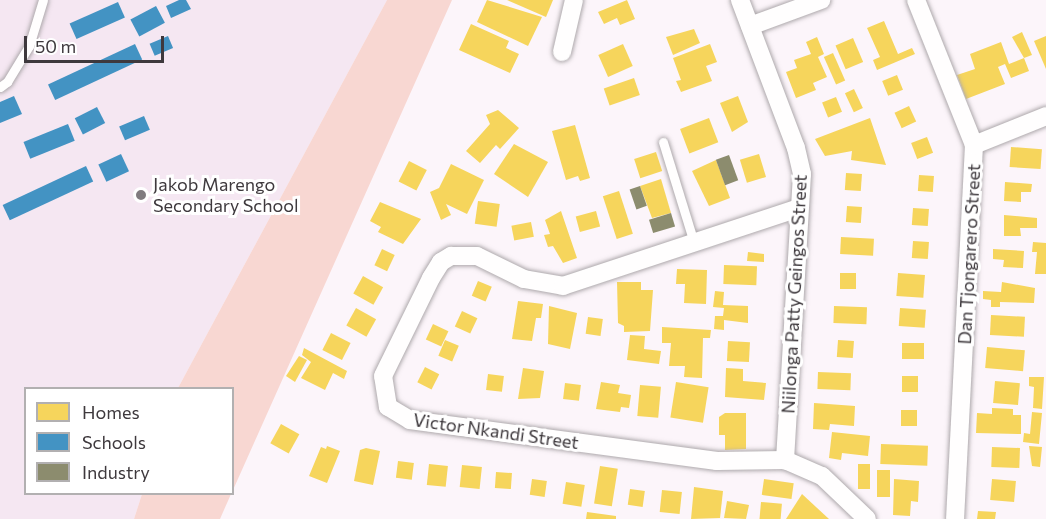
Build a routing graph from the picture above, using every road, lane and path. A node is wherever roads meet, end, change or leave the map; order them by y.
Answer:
1 (43, 0) edge
2 (574, 0) edge
3 (740, 0) edge
4 (821, 0) edge
5 (916, 0) edge
6 (750, 26) junction
7 (562, 52) dead end
8 (0, 87) edge
9 (1046, 116) edge
10 (663, 142) dead end
11 (974, 145) junction
12 (799, 208) junction
13 (694, 243) junction
14 (785, 460) junction
15 (867, 519) edge
16 (956, 519) edge

1 - 8 lane
2 - 7 street
3 - 6 street, Niilonga Patty Geingos Street
4 - 6 street
5 - 11 street, Dan Tjongarero Street
6 - 12 street, Niilonga Patty Geingos Street
9 - 11 street
10 - 13 lane
11 - 16 street, Dan Tjongarero Street
12 - 13 street, Victor Nkandi Street
12 - 14 street, Niilonga Patty Geingos Street
13 - 14 street, Victor Nkandi Street
14 - 15 street

